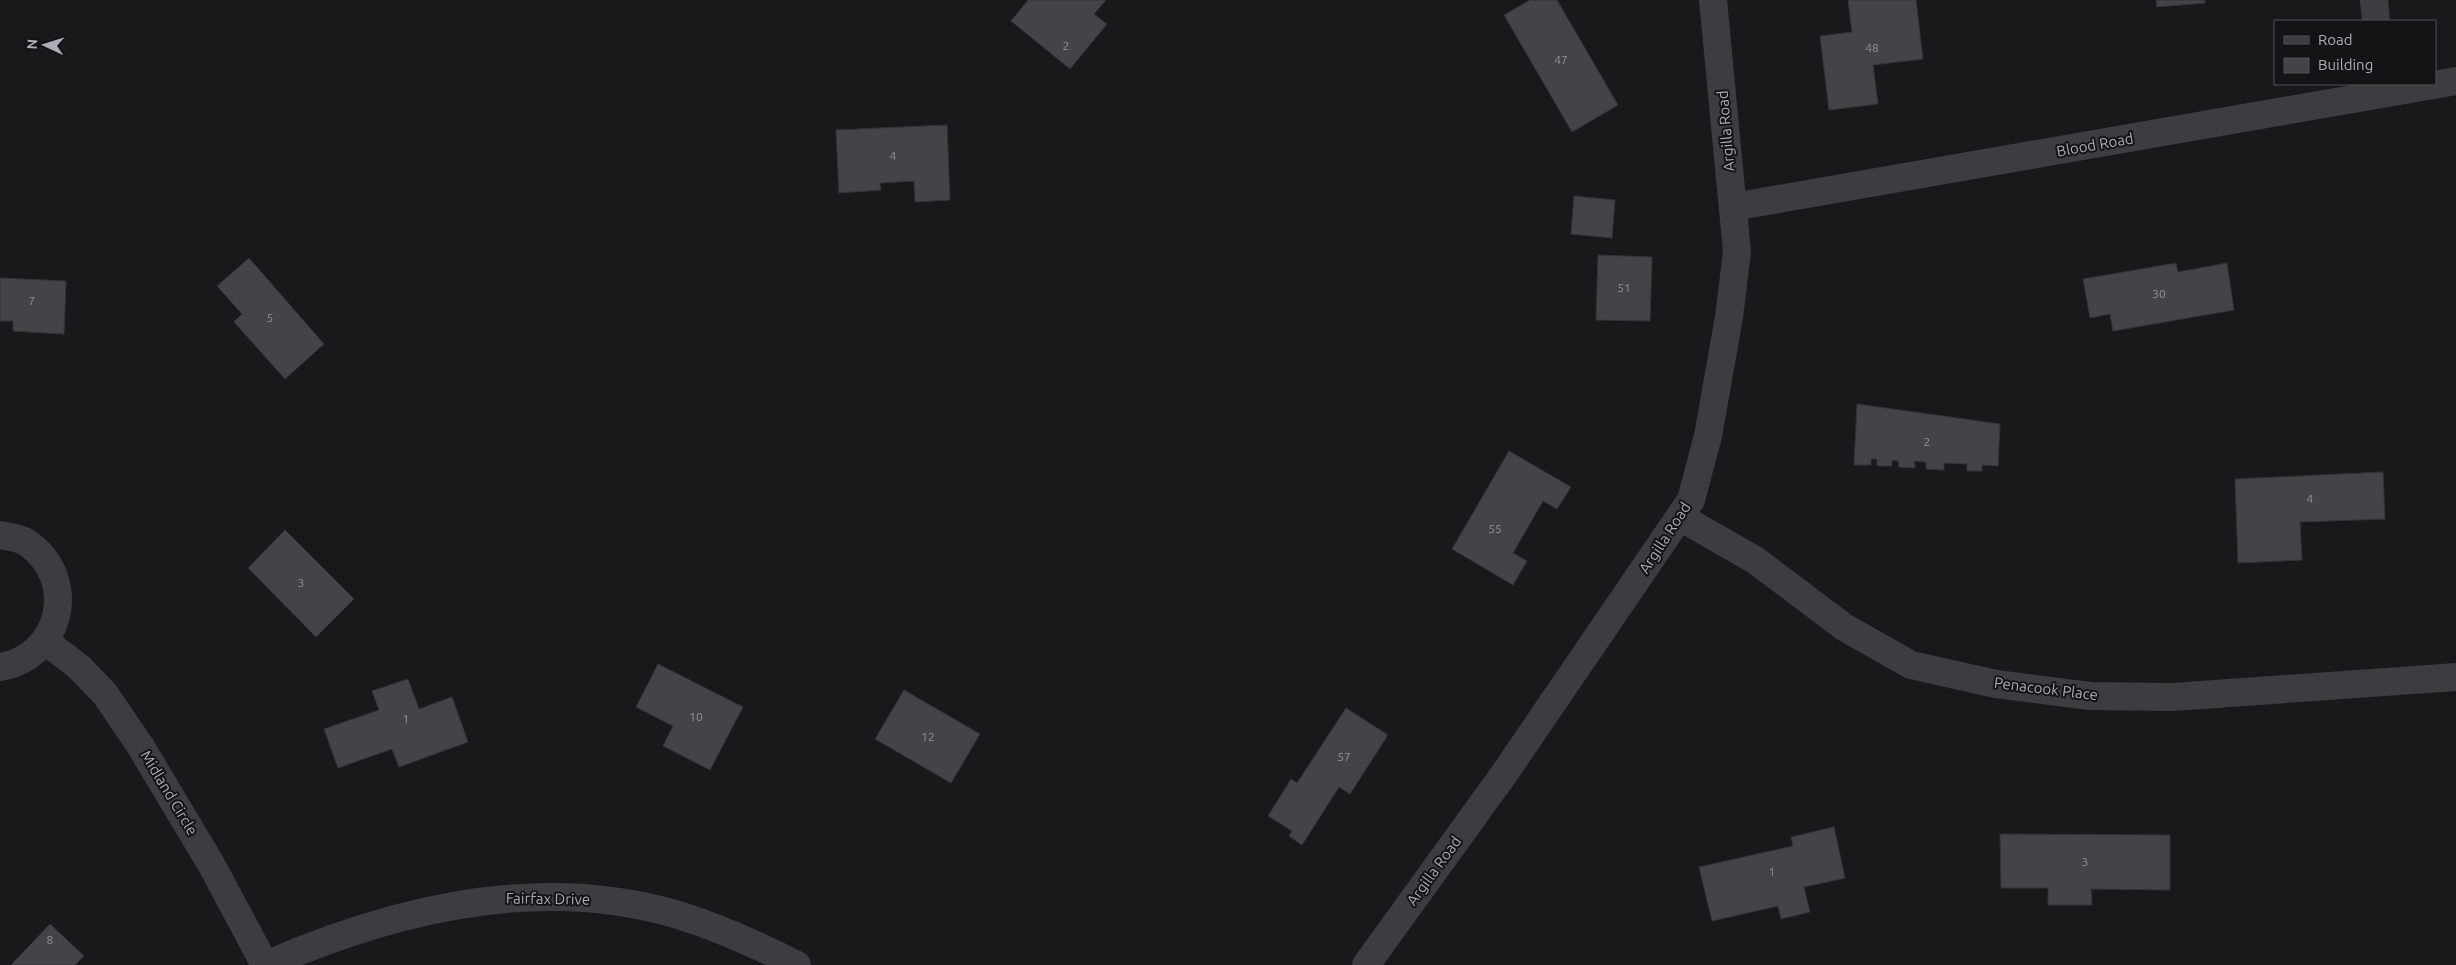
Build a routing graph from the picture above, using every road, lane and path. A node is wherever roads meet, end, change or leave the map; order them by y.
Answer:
1 (1713, 0) edge
2 (2374, 0) edge
3 (2376, 20) edge
4 (2456, 81) edge
5 (2436, 83) edge
6 (2418, 85) edge
7 (2381, 89) edge
8 (1733, 207) junction
9 (1680, 517) junction
10 (0, 535) edge
11 (45, 641) junction
12 (0, 667) edge
13 (2456, 677) edge
14 (266, 965) edge
15 (798, 965) edge
16 (1366, 965) edge

1 - 8 street, Argilla Road
2 - 3 street
4 - 5 street, Blood Road
6 - 7 street, Blood Road
7 - 8 street, Blood Road
8 - 9 street, Argilla Road
9 - 13 street, Penacook Place
9 - 16 street, Argilla Road
10 - 11 street
11 - 12 street
11 - 14 street, Midland Circle
14 - 15 street, Fairfax Drive

